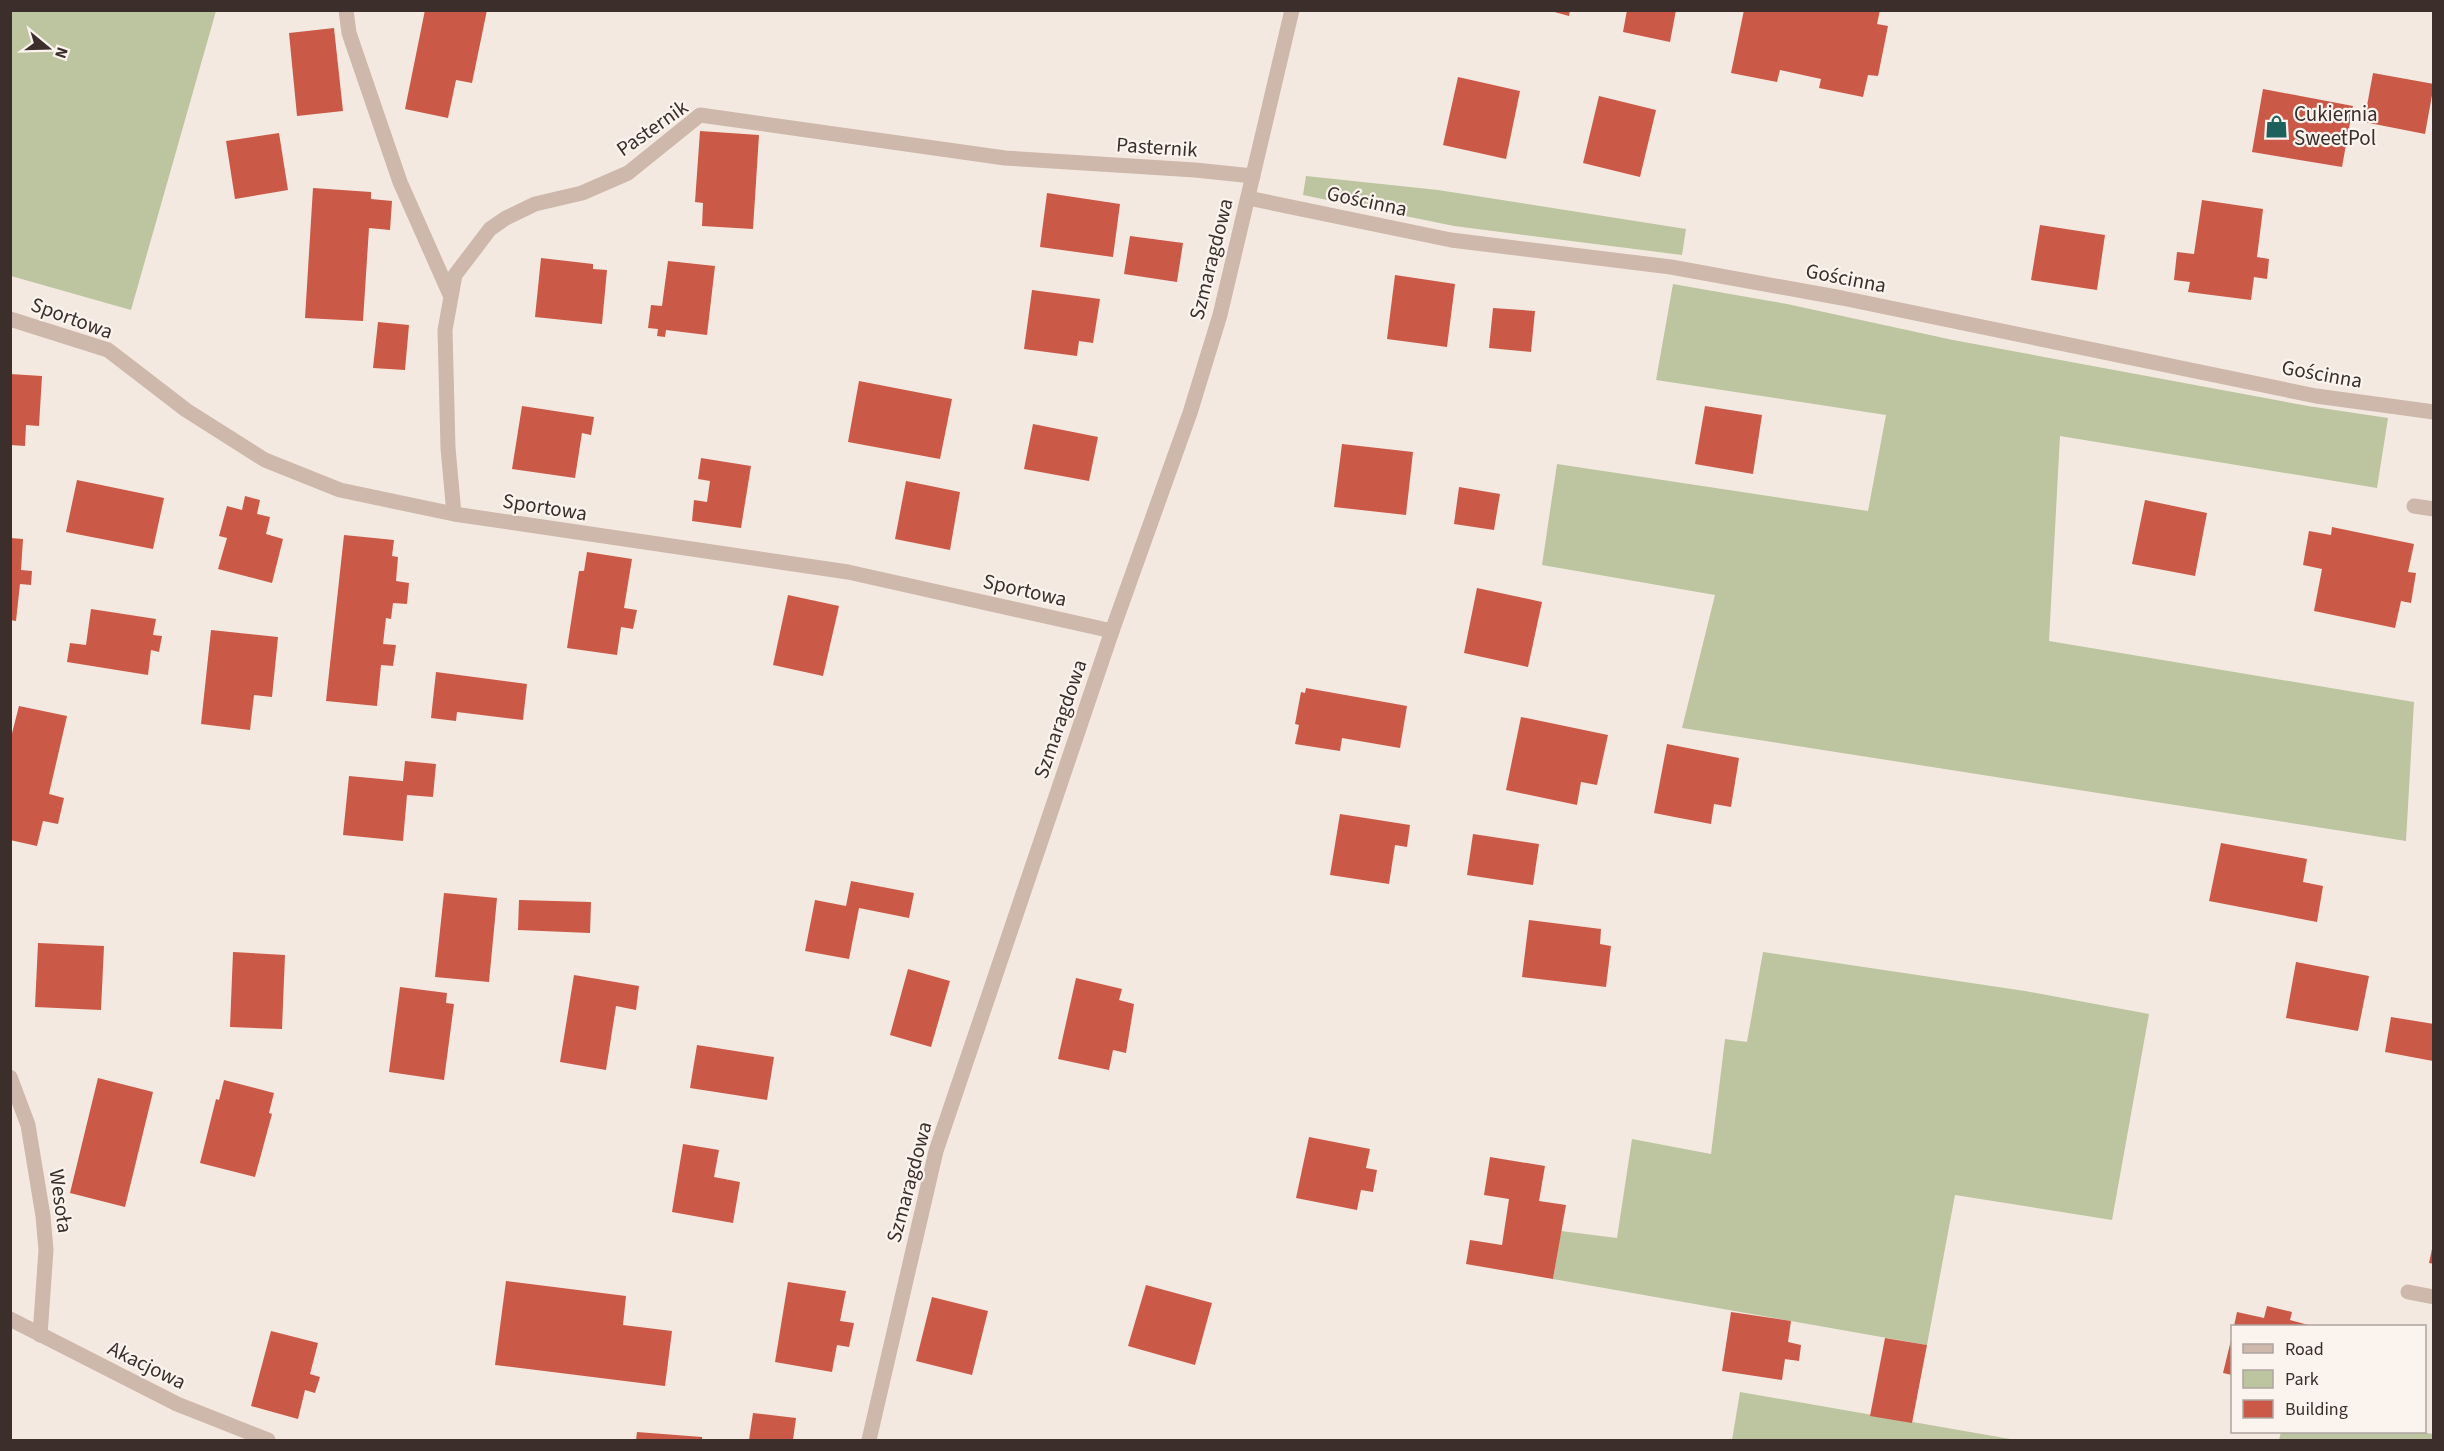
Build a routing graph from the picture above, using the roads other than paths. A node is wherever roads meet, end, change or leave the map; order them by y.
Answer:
1 (346, 10) edge
2 (1292, 10) edge
3 (1253, 176) junction
4 (1248, 198) junction
5 (451, 297) junction
6 (10, 319) edge
7 (2433, 412) edge
8 (2414, 506) dead end
9 (2433, 509) edge
10 (454, 514) junction
11 (1112, 631) junction
12 (10, 1077) edge
13 (2408, 1292) dead end
14 (2433, 1297) edge
15 (10, 1319) edge
16 (40, 1335) junction
17 (268, 1440) edge
18 (869, 1440) edge

1 - 5 street
2 - 3 street, Szmaragdowa
3 - 4 street, Szmaragdowa
3 - 5 street, Pasternik
4 - 7 street, Gościnna
4 - 11 street, Szmaragdowa
5 - 10 street, Pasternik
6 - 10 street, Sportowa
8 - 9 street
10 - 11 street, Sportowa
11 - 18 street, Szmaragdowa
12 - 16 street, Wesoła
13 - 14 street
15 - 16 street, Akacjowa
16 - 17 street, Akacjowa

